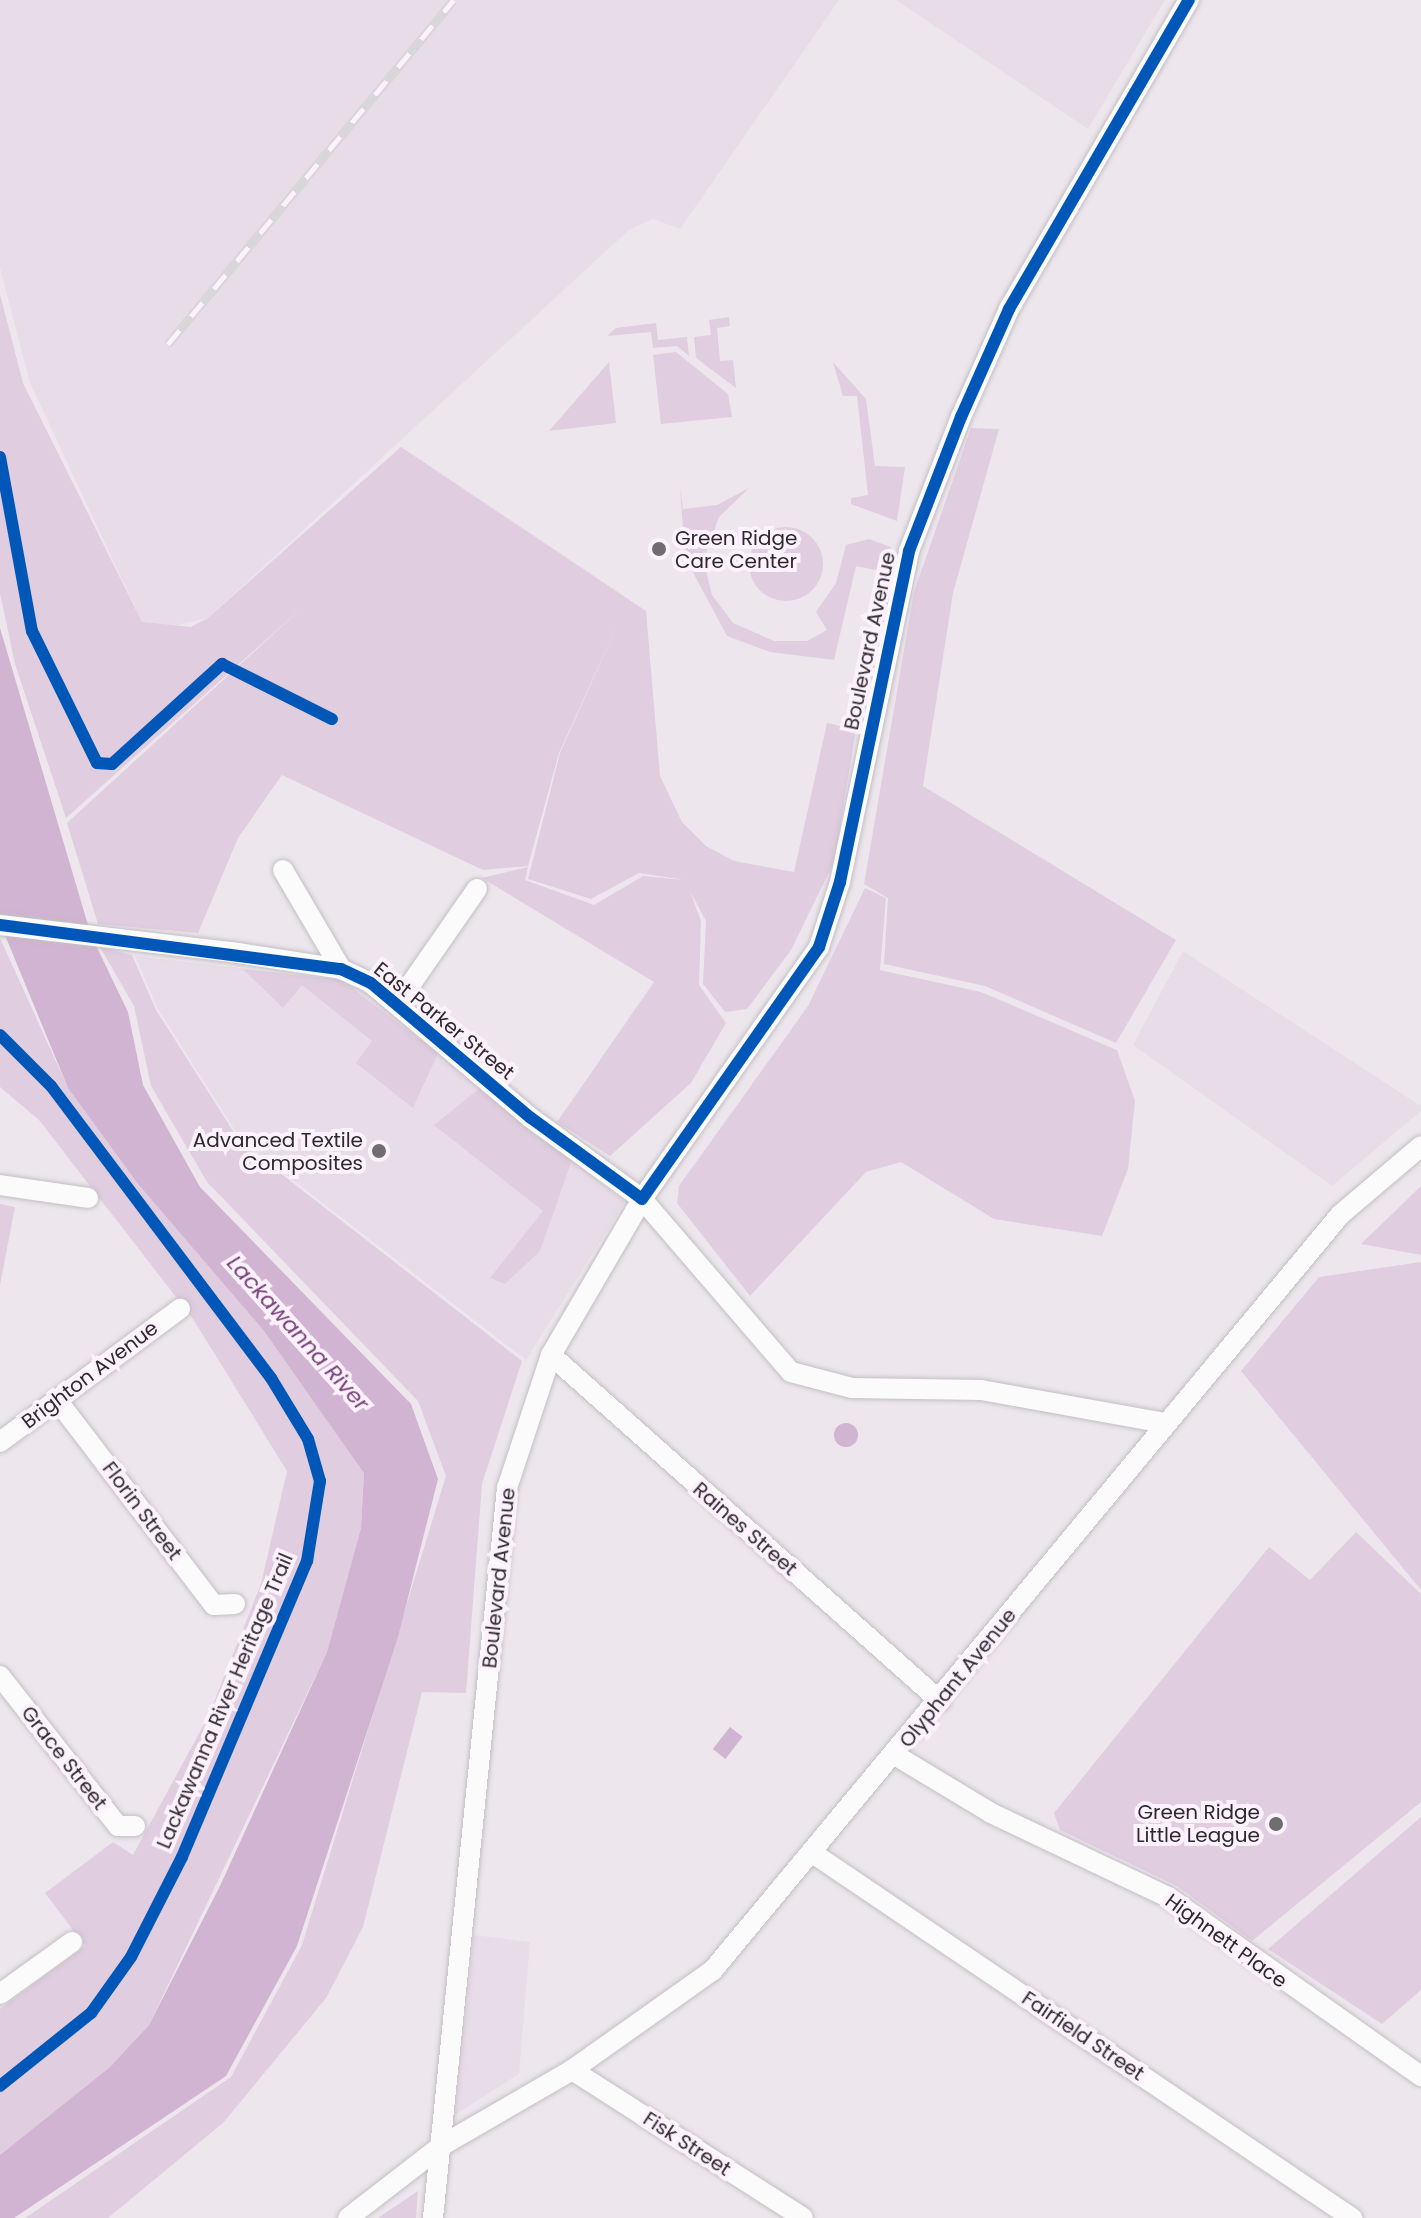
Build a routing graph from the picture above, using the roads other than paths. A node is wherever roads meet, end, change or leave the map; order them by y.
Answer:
1 (1189, 0) edge
2 (283, 870) dead end
3 (477, 889) dead end
4 (0, 925) edge
5 (341, 969) junction
6 (397, 1004) junction
7 (1421, 1146) edge
8 (0, 1185) edge
9 (88, 1198) dead end
10 (642, 1199) junction
11 (180, 1309) dead end
12 (551, 1355) junction
13 (57, 1400) junction
14 (1164, 1423) junction
15 (0, 1442) edge
16 (235, 1604) dead end
17 (0, 1676) edge
18 (940, 1701) junction
19 (895, 1755) junction
20 (135, 1826) dead end
21 (814, 1854) junction
22 (72, 1942) dead end
23 (0, 1994) edge
24 (572, 2070) junction
25 (1421, 2076) edge
26 (441, 2146) junction
27 (348, 2218) edge
28 (433, 2218) edge
29 (803, 2218) edge
30 (1352, 2218) edge

1 - 10 street, Boulevard Avenue
2 - 5 street
3 - 6 street
4 - 5 street, East Parker Street
5 - 6 street, East Parker Street
6 - 10 street, East Parker Street
7 - 14 street, Olyphant Avenue
8 - 9 street
10 - 12 street, Boulevard Avenue
10 - 14 street, East Parker Street
11 - 13 street, Brighton Avenue
12 - 18 street, Raines Street
12 - 26 street, Boulevard Avenue
13 - 15 street, Brighton Avenue
13 - 16 street, Florin Street
14 - 18 street, Olyphant Avenue
17 - 20 street, Grace Street
18 - 19 street, Olyphant Avenue
19 - 21 street, Olyphant Avenue
19 - 25 street, Highnett Place
21 - 24 street, Olyphant Avenue
21 - 30 street, Fairfield Street
22 - 23 street
24 - 26 street, Olyphant Avenue
24 - 29 street, Fisk Street
26 - 27 street
26 - 28 street, Boulevard Avenue

